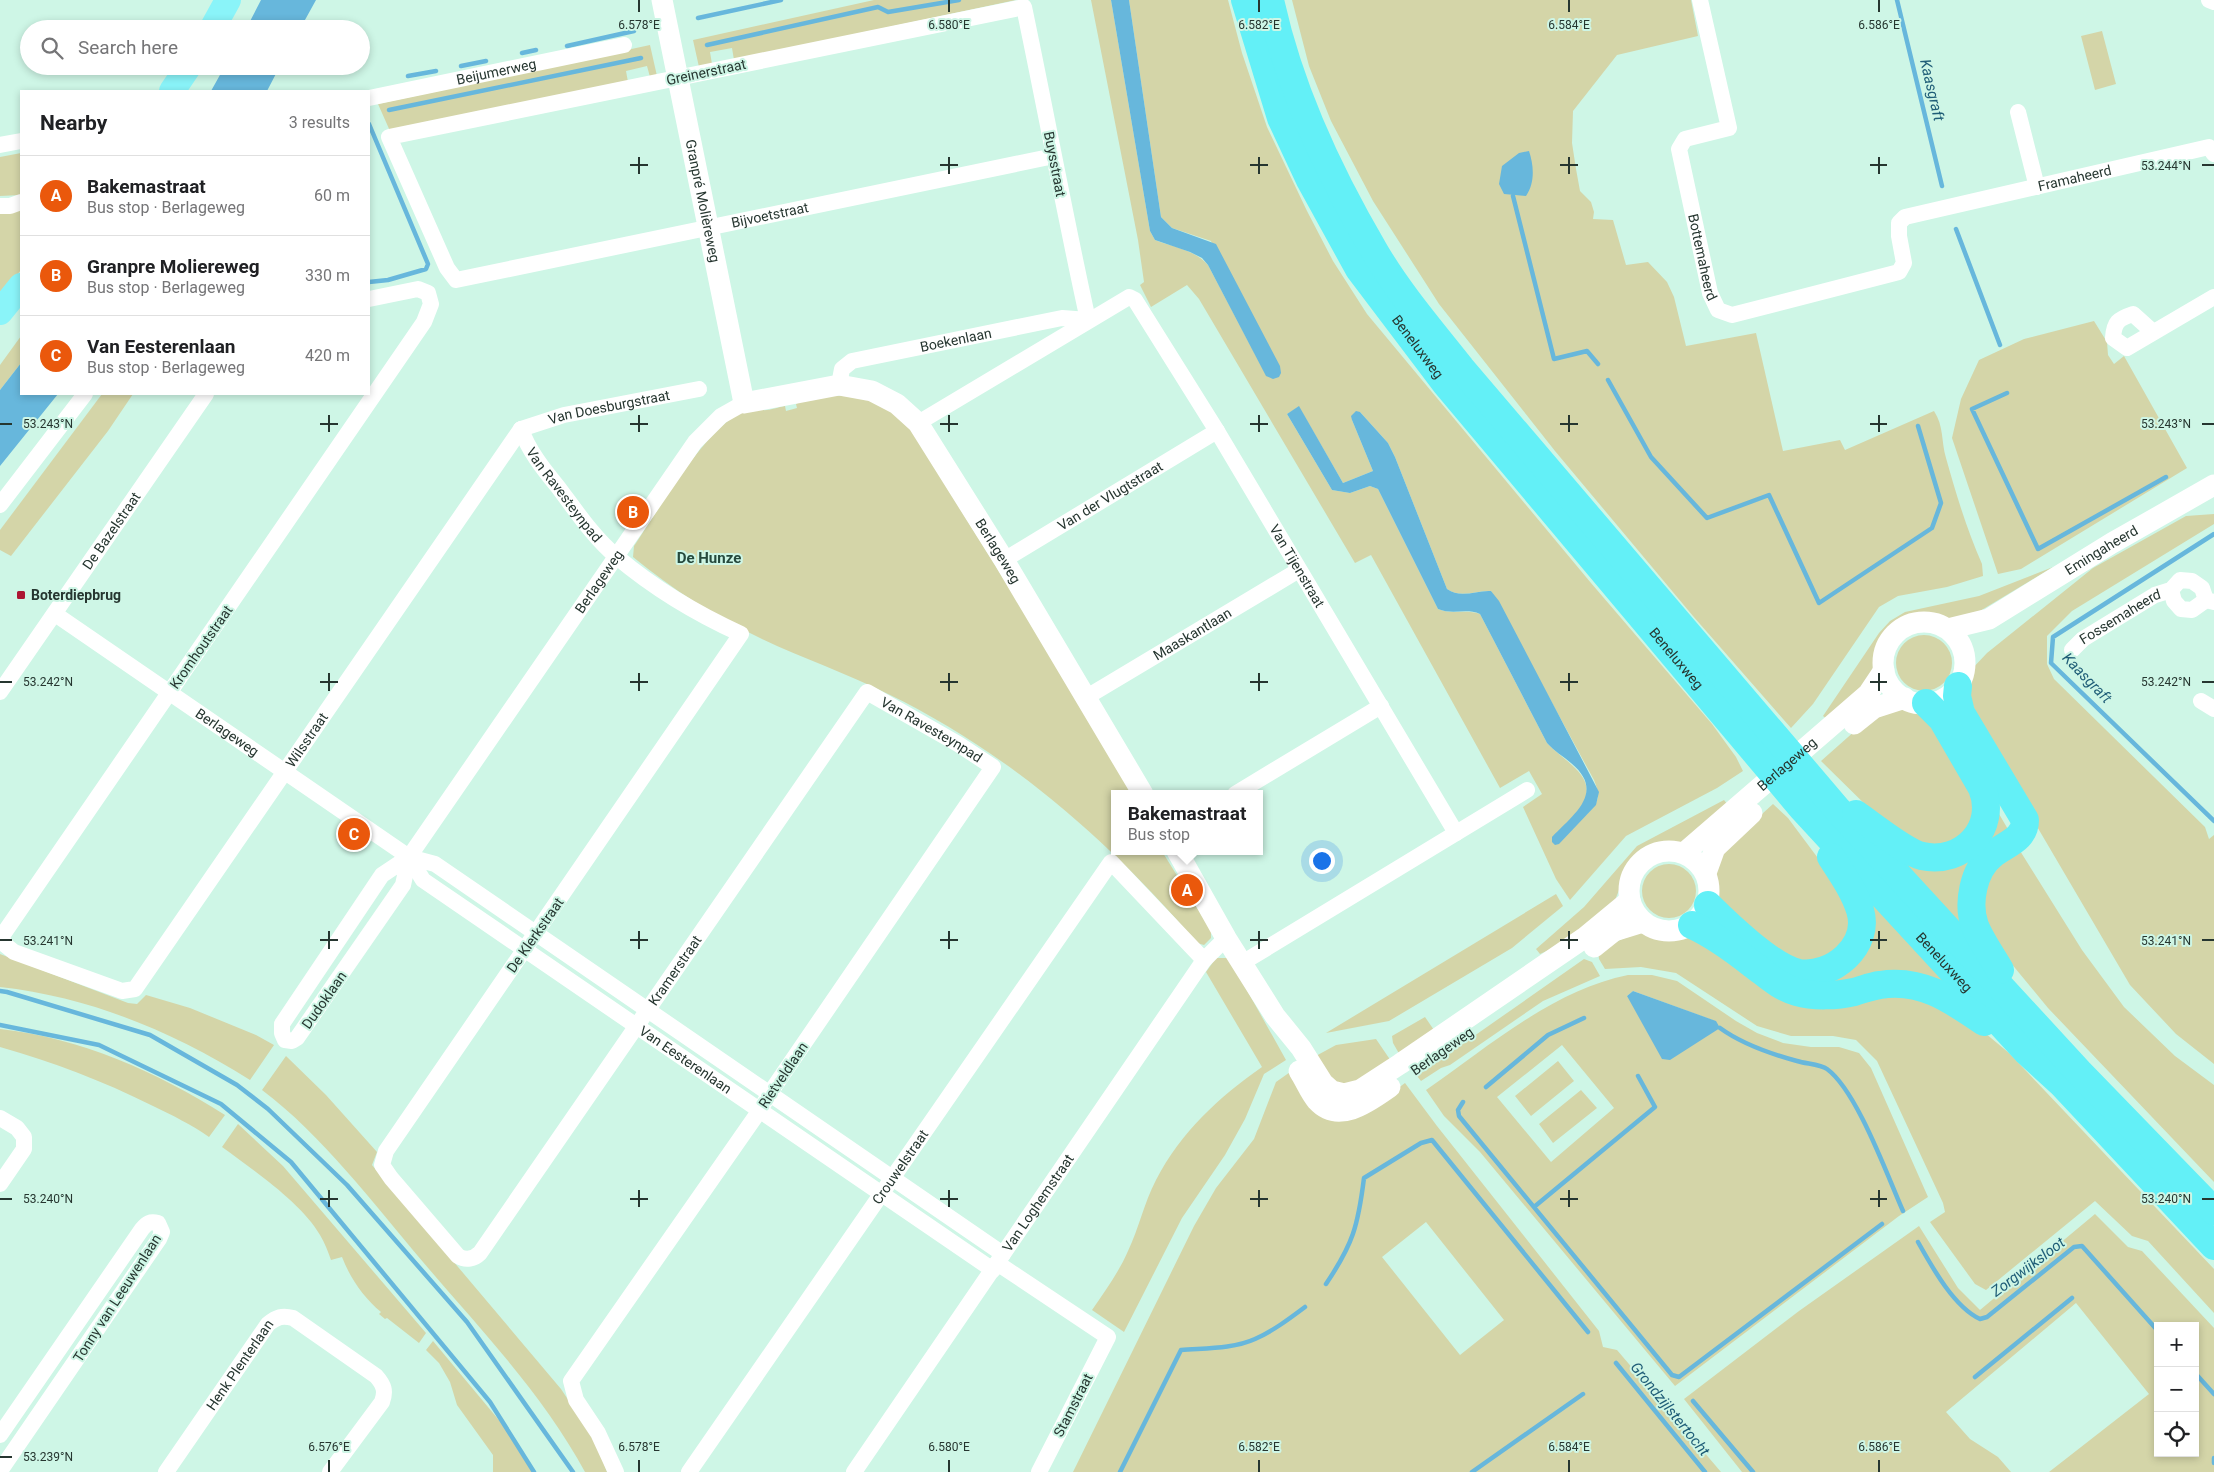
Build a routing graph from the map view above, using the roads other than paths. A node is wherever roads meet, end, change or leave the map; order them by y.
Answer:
1 (228, 0) edge
2 (662, 0) edge
3 (1245, 0) edge
4 (1700, 0) edge
5 (2209, 0) edge
6 (2214, 2) edge
7 (1271, 3) edge
8 (1024, 7) joint
9 (217, 20) edge
10 (624, 45) dead end
11 (183, 75) edge
12 (678, 77) junction
13 (173, 90) edge
14 (370, 98) edge
15 (2018, 112) dead end
16 (20, 142) edge
17 (0, 146) edge
18 (2214, 154) edge
19 (1054, 156) junction
20 (2037, 187) junction
21 (20, 202) edge
22 (0, 206) edge
23 (1932, 211) joint
24 (709, 228) junction
25 (456, 280) joint
26 (20, 287) edge
27 (2214, 297) edge
28 (370, 299) edge
29 (0, 312) edge
30 (1088, 320) junction
31 (2154, 332) dead end
32 (839, 385) junction
33 (699, 389) dead end
34 (84, 395) edge
35 (205, 395) edge
36 (744, 403) junction
37 (918, 423) junction
38 (521, 429) junction
39 (1217, 431) junction
40 (2214, 485) edge
41 (0, 505) edge
42 (616, 556) junction
43 (1004, 560) junction
44 (1299, 570) junction
45 (2171, 590) junction
46 (2210, 601) edge
47 (55, 614) junction
48 (1989, 619) junction
49 (1948, 630) junction
50 (741, 634) joint
51 (2072, 650) dead end
52 (1964, 657) junction
53 (1884, 670) junction
54 (1958, 686) junction
55 (0, 692) edge
56 (169, 692) junction
57 (867, 692) joint
58 (1085, 698) junction
59 (1915, 701) junction
60 (1381, 706) junction
61 (1812, 751) junction
62 (993, 767) joint
63 (284, 772) junction
64 (1820, 789) junction
65 (1141, 790) edge
66 (1242, 790) edge
67 (1527, 790) dead end
68 (1763, 794) junction
69 (1802, 808) junction
70 (1456, 833) junction
71 (1684, 853) junction
72 (1179, 855) edge
73 (409, 856) junction
74 (1706, 873) junction
75 (1630, 900) junction
76 (1700, 915) junction
77 (1643, 922) junction
78 (537, 933) junction
79 (1226, 938) junction
80 (524, 950) junction
81 (1204, 960) junction
82 (1242, 964) junction
83 (63, 970) joint
84 (648, 1009) junction
85 (2024, 1012) junction
86 (1275, 1016) junction
87 (637, 1025) junction
88 (2026, 1052) junction
89 (770, 1093) junction
90 (760, 1110) junction
91 (0, 1118) edge
92 (892, 1178) junction
93 (0, 1184) edge
94 (882, 1193) junction
95 (2214, 1210) edge
96 (437, 1233) joint
97 (2214, 1246) edge
98 (998, 1263) junction
99 (1108, 1338) joint
100 (0, 1435) edge
101 (0, 1472) edge
102 (166, 1472) edge
103 (330, 1472) edge
104 (616, 1472) edge
105 (690, 1472) edge
106 (854, 1472) edge
107 (1039, 1472) edge

1 - 9 main road
2 - 12 street, Granpré Molièreweg
3 - 69 highway, Beneluxweg
4 - 23 street, Bottemaheerd
5 - 6 street
7 - 64 highway, Beneluxweg
8 - 12 street, Greinerstraat
8 - 19 street, Buysstraat
10 - 14 street, Beijumerweg
11 - 13 main road
12 - 24 street, Granpré Molièreweg
12 - 25 street, Greinerstraat
15 - 20 street
16 - 17 street
18 - 20 street, Framaheerd
19 - 24 street, Bijvoetstraat
19 - 30 street, Buysstraat
20 - 23 street, Framaheerd
21 - 22 street
24 - 25 street, Bijvoetstraat
24 - 36 street, Granpré Molièreweg
26 - 29 main road
27 - 31 street
28 - 56 street, Kromhoutstraat
30 - 32 street, Boekenlaan
30 - 37 street
30 - 39 street, Van Tijenstraat
32 - 36 street, Berlageweg
32 - 37 street, Berlageweg
33 - 38 street, Van Doesburgstraat
34 - 41 street
35 - 47 street, De Bazelstraat
36 - 42 street, Berlageweg
37 - 43 street, Berlageweg
38 - 42 street, Van Ravesteynpad
38 - 63 street, Wilsstraat
39 - 43 street, Van der Vlugtstraat
39 - 44 street, Van Tijenstraat
40 - 48 street, Emingaheerd
42 - 50 street, Van Ravesteynpad
42 - 73 street, Berlageweg
43 - 58 street, Berlageweg
44 - 58 street, Maaskantlaan
44 - 60 street, Van Tijenstraat
45 - 46 street, Fossemaheerd
45 - 46 street, Fossemaheerd
45 - 51 street, Fossemaheerd
47 - 55 street, De Bazelstraat
47 - 56 street, Berlageweg
48 - 49 street, Emingaheerd
48 - 52 street, Emingaheerd
49 - 52 street
49 - 53 street
50 - 78 street, De Klerkstraat
52 - 54 street
53 - 59 street
53 - 61 street, Berlageweg
54 - 59 street
54 - 85 highway
56 - 63 street, Berlageweg
56 - 83 street, Kromhoutstraat
57 - 62 street, Van Ravesteynpad
57 - 84 street, Kramerstraat
58 - 65 street, Berlageweg
59 - 61 street, Berlageweg
59 - 64 highway
60 - 66 street
60 - 70 street, Van Tijenstraat
61 - 68 street, Berlageweg
62 - 89 street, Rietveldlaan
63 - 73 street, Berlageweg
63 - 83 street, Wilsstraat
64 - 85 highway, Beneluxweg
67 - 70 street
68 - 71 street, Berlageweg
68 - 74 street, Berlageweg
69 - 76 highway
69 - 88 highway, Beneluxweg
70 - 82 street
71 - 74 street
71 - 75 street
72 - 79 street, Berlageweg
73 - 73 street, Dudoklaan
73 - 78 street, Van Eesterenlaan
73 - 80 street, Van Eesterenlaan
74 - 76 street
75 - 77 street
75 - 86 street, Berlageweg
76 - 77 street
76 - 88 highway
77 - 86 street, Berlageweg
78 - 80 street, De Klerkstraat
78 - 84 street, Van Eesterenlaan
79 - 81 street, Van Loghemstraat
79 - 82 street, Berlageweg
80 - 87 street, Van Eesterenlaan
80 - 96 street, De Klerkstraat
81 - 92 street, Crouwelstraat
81 - 98 street, Van Loghemstraat
82 - 86 street, Berlageweg
84 - 87 street, Kramerstraat
84 - 89 street, Van Eesterenlaan
85 - 95 highway, Beneluxweg
87 - 90 street, Van Eesterenlaan
87 - 96 street, Kramerstraat
88 - 97 highway, Beneluxweg
89 - 90 street, Rietveldlaan
89 - 92 street, Van Eesterenlaan
90 - 94 street, Van Eesterenlaan
90 - 104 street, Rietveldlaan
91 - 93 street
92 - 94 street, Crouwelstraat
92 - 98 street, Van Eesterenlaan
94 - 98 street, Van Eesterenlaan
94 - 105 street, Crouwelstraat
98 - 99 street, Van Eesterenlaan
98 - 106 street, Van Loghemstraat
99 - 107 street, Stamstraat
100 - 101 street, Tonny van Leeuwenlaan
102 - 103 street, Henk Plenterlaan

